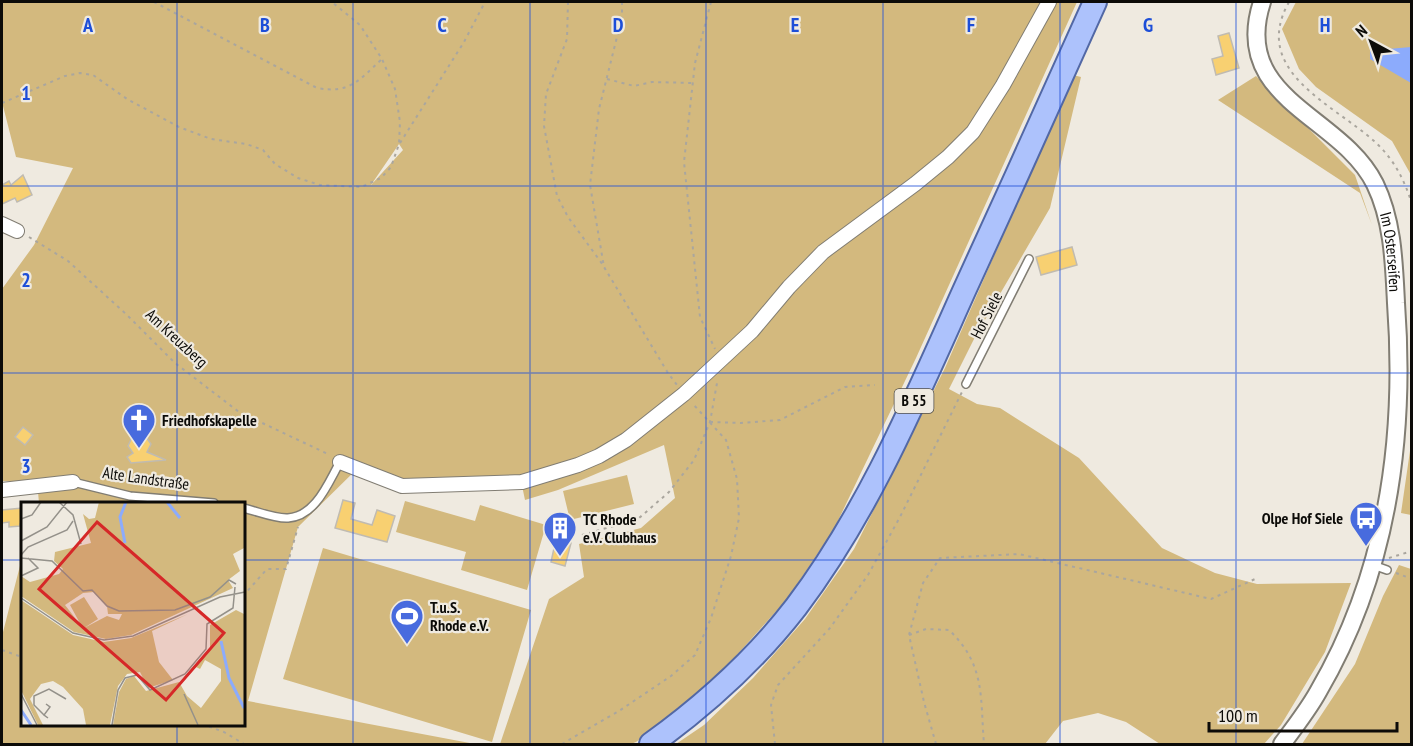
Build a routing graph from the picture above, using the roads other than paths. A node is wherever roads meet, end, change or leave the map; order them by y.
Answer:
1 (1049, 2) edge
2 (1095, 2) edge
3 (1262, 2) edge
4 (2, 224) edge
5 (17, 231) road end
6 (1029, 259) dead end
7 (966, 384) road end
8 (340, 462) joint
9 (73, 482) joint
10 (2, 490) edge
11 (202, 502) edge
12 (244, 508) edge
13 (651, 744) edge
14 (1282, 744) edge

1 - 8 street
2 - 13 main road, B 55
3 - 14 street, Im Osterseifen
4 - 5 street
6 - 7 lane, Hof Siele
8 - 12 lane
9 - 10 street, Alte Landstraße
9 - 11 lane, Alte Landstraße

